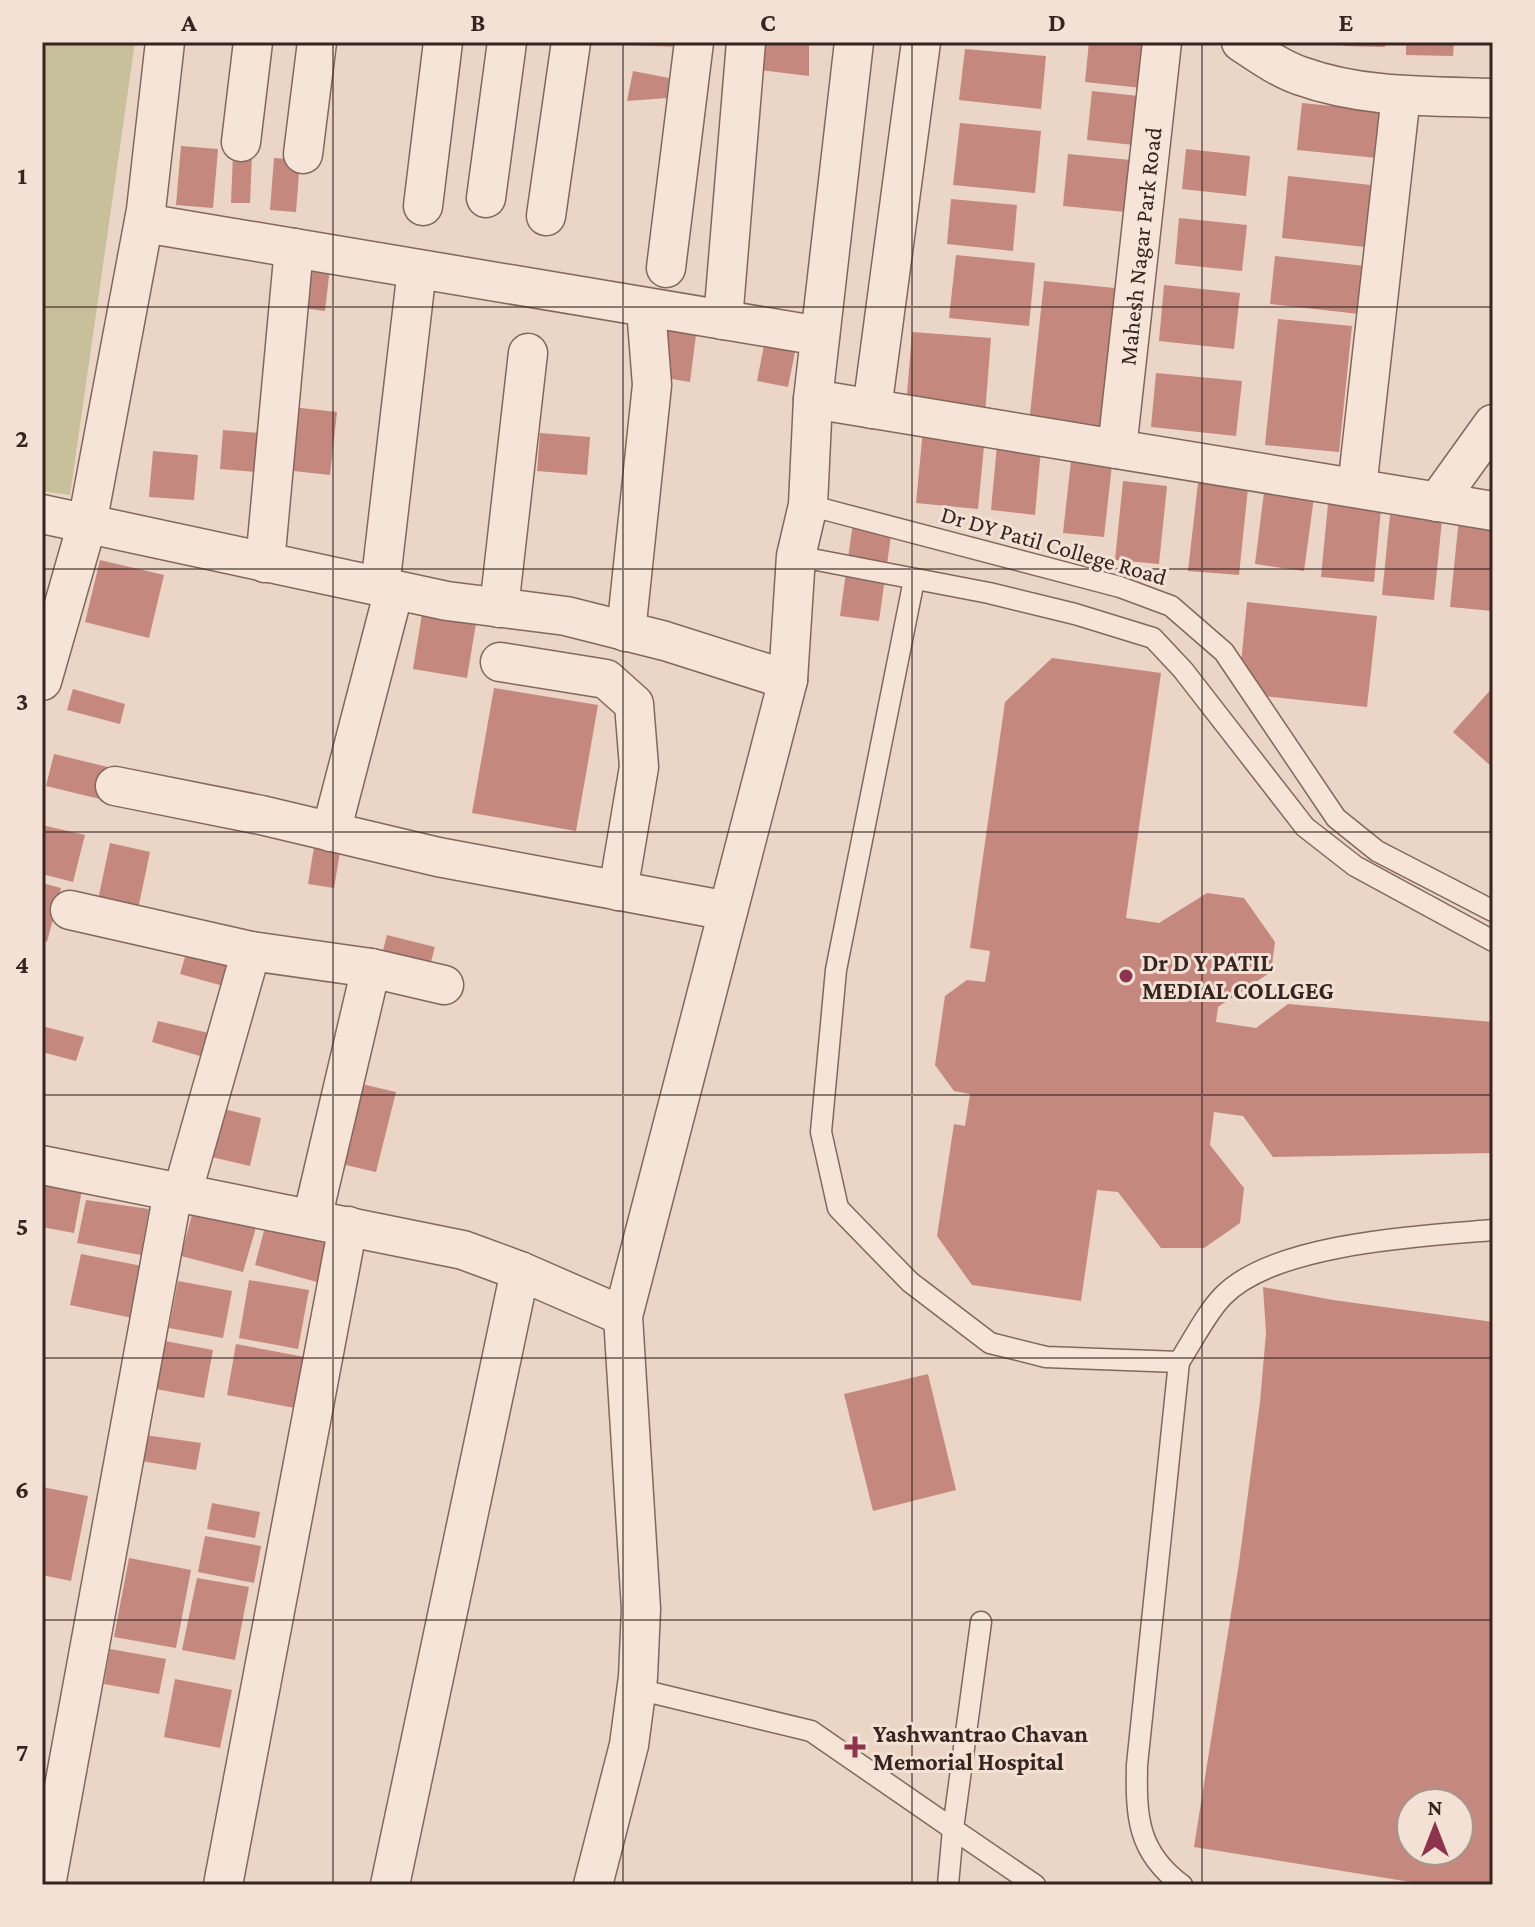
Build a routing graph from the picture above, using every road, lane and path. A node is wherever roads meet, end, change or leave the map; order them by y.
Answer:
1 (165, 42) edge
2 (253, 42) edge
3 (317, 42) edge
4 (443, 42) edge
5 (507, 42) edge
6 (571, 42) edge
7 (694, 42) edge
8 (746, 42) edge
9 (854, 42) edge
10 (921, 42) edge
11 (1162, 42) edge
12 (1241, 42) edge
13 (1401, 95) junction
14 (1493, 98) edge
15 (241, 142) dead end
16 (303, 154) dead end
17 (486, 198) dead end
18 (423, 206) dead end
19 (546, 216) dead end
20 (144, 223) junction
21 (294, 248) junction
22 (666, 268) dead end
23 (417, 269) junction
24 (646, 308) junction
25 (723, 320) junction
26 (820, 336) junction
27 (528, 353) dead end
28 (813, 399) junction
29 (872, 409) junction
30 (1493, 424) edge
31 (1117, 449) junction
32 (1357, 488) junction
33 (1437, 502) junction
34 (808, 505) junction
35 (1493, 511) edge
36 (42, 514) edge
37 (87, 524) junction
38 (796, 556) junction
39 (265, 563) junction
40 (914, 580) junction
41 (387, 589) junction
42 (499, 608) junction
43 (626, 632) junction
44 (500, 662) dead end
45 (788, 680) junction
46 (42, 681) edge
47 (115, 786) dead end
48 (331, 832) junction
49 (618, 891) junction
50 (70, 910) dead end
51 (728, 911) junction
52 (1493, 911) edge
53 (1493, 941) edge
54 (251, 951) junction
55 (371, 968) junction
56 (444, 985) dead end
57 (42, 1165) edge
58 (177, 1193) junction
59 (330, 1223) junction
60 (1493, 1230) edge
61 (520, 1271) junction
62 (623, 1316) junction
63 (1179, 1362) junction
64 (981, 1622) dead end
65 (637, 1689) junction
66 (953, 1829) junction
67 (46, 1885) edge
68 (223, 1885) edge
69 (390, 1885) edge
70 (593, 1885) edge
71 (948, 1885) edge
72 (1035, 1885) edge
73 (1182, 1885) edge

1 - 20 street
2 - 15 street
3 - 16 street
4 - 18 street
5 - 17 street
6 - 19 street
7 - 22 street
8 - 25 street
9 - 26 street
10 - 29 street
11 - 31 street, Mahesh Nagar Park Road
12 - 13 street
13 - 14 street
13 - 32 street
20 - 21 street
20 - 37 street
21 - 23 street
21 - 39 street
23 - 24 street
23 - 41 street
24 - 25 street
24 - 43 street
25 - 26 street
26 - 28 street
27 - 42 street
28 - 29 street
28 - 34 street
29 - 31 street
30 - 33 street
31 - 32 street
32 - 33 street
33 - 35 street
34 - 38 street
34 - 52 lane, Dr DY Patil College Road
36 - 37 street
37 - 39 street
37 - 46 street
38 - 40 lane
38 - 45 street
39 - 41 street
40 - 53 lane
40 - 63 lane
41 - 42 street
41 - 48 street
42 - 43 street
43 - 45 street
44 - 49 street
45 - 51 street
47 - 48 street
48 - 49 street
49 - 51 street
50 - 54 street
51 - 62 street
54 - 55 street
54 - 58 street
55 - 56 street
55 - 59 street
57 - 58 street
58 - 59 street
58 - 67 street
59 - 61 street
59 - 68 street
60 - 63 lane
61 - 62 street
61 - 69 street
62 - 65 street
63 - 73 lane
64 - 66 lane
65 - 66 lane
65 - 70 street
66 - 71 lane
66 - 72 lane

